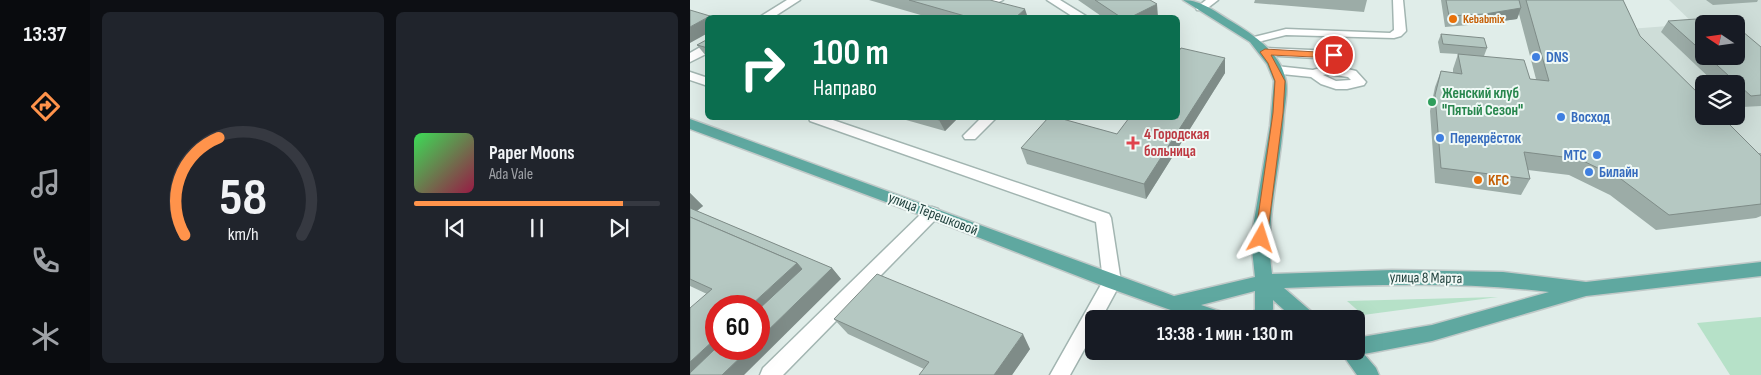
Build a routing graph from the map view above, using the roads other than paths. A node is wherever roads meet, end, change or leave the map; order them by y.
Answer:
1 (795, 0) edge
2 (979, 0) edge
3 (998, 0) edge
4 (1052, 0) edge
5 (1188, 0) edge
6 (1213, 0) edge
7 (1398, 0) edge
8 (1201, 8) junction
9 (768, 15) edge
10 (1078, 15) edge
11 (1254, 40) junction
12 (705, 50) edge
13 (1265, 52) junction
14 (1334, 55) dead end
15 (690, 58) edge
16 (1276, 70) junction
17 (1314, 74) dead end
18 (690, 76) edge
19 (705, 81) edge
20 (822, 120) edge
21 (987, 120) edge
22 (690, 124) edge
23 (970, 136) dead end
24 (932, 213) junction
25 (1761, 269) edge
26 (1112, 282) junction
27 (1264, 282) junction
28 (1586, 289) junction
29 (1176, 304) junction
30 (1193, 310) edge
31 (1264, 310) edge
32 (1296, 310) edge
33 (1365, 345) edge
34 (1356, 360) edge
35 (770, 375) edge
36 (1060, 375) edge
37 (1369, 375) edge

1 - 9 street
2 - 3 street
4 - 10 street
5 - 8 main road
6 - 8 street
7 - 11 street
8 - 11 main road
11 - 13 main road
12 - 15 street
13 - 14 street
13 - 16 main road
16 - 17 street
16 - 27 main road
18 - 19 street
20 - 26 street
21 - 23 street
22 - 24 main road, улица Терешковой
24 - 26 main road, улица Терешковой
24 - 35 street
25 - 28 main road, улица 8 Марта
26 - 29 main road, улица Терешковой
26 - 36 street
27 - 28 main road, улица 8 Марта
27 - 29 main road
27 - 31 main road
27 - 32 main road
28 - 33 main road, улица 8 Марта
29 - 30 main road, улица Терешковой
34 - 37 main road

